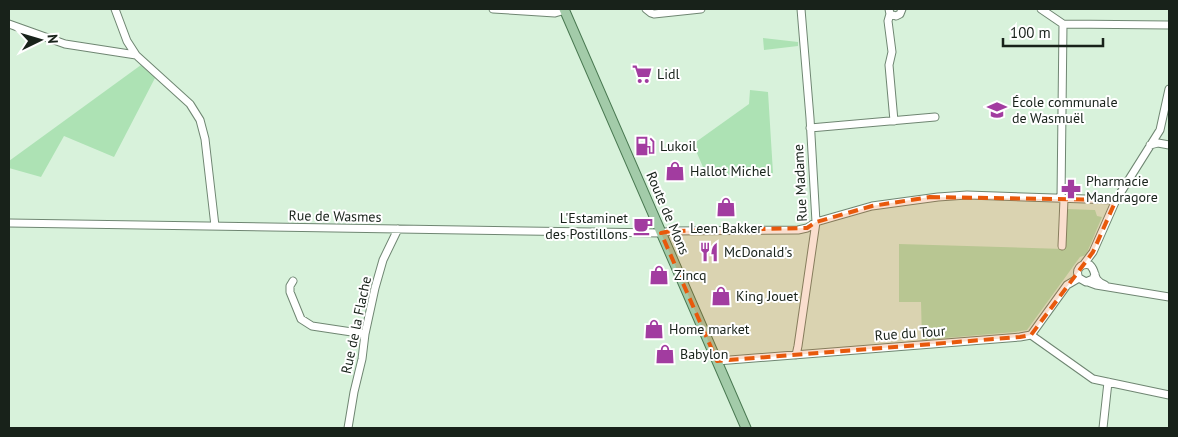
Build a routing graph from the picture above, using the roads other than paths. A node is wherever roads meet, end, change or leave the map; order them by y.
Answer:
1 (115, 9) edge
2 (493, 9) edge
3 (646, 9) edge
4 (700, 9) edge
5 (801, 9) edge
6 (902, 9) edge
7 (1041, 9) edge
8 (564, 10) edge
9 (889, 11) edge
10 (9, 24) edge
11 (1064, 24) junction
12 (1169, 26) edge
13 (136, 55) junction
14 (1169, 89) edge
15 (935, 117) dead end
16 (894, 121) junction
17 (810, 128) junction
18 (1150, 144) junction
19 (1169, 145) edge
20 (1063, 199) junction
21 (1116, 200) junction
22 (816, 222) junction
23 (9, 223) edge
24 (215, 226) junction
25 (398, 229) junction
26 (661, 233) junction
27 (1062, 246) dead end
28 (1088, 265) junction
29 (1077, 270) junction
30 (1095, 274) junction
31 (1079, 278) junction
32 (293, 281) dead end
33 (1088, 282) junction
34 (1067, 285) junction
35 (1107, 287) junction
36 (1169, 297) edge
37 (365, 334) junction
38 (1031, 335) junction
39 (796, 354) junction
40 (716, 361) junction
41 (1108, 382) junction
42 (1167, 393) edge
43 (348, 428) edge
44 (746, 428) edge
45 (1103, 428) edge

1 - 13 street
2 - 8 street
3 - 4 street
5 - 17 street, Rue Madame
6 - 9 street
7 - 11 street
8 - 26 main road, Route de Mons
9 - 16 street
10 - 13 street
11 - 12 street
11 - 20 street
13 - 24 street
14 - 18 street
15 - 16 street
16 - 17 street
17 - 22 street, Rue Madame
18 - 19 street
18 - 21 street
20 - 21 street, Rue de Wasmes
20 - 22 street, Rue de Wasmes
20 - 27 street
21 - 28 street
22 - 26 street, Rue de Wasmes
22 - 39 street, Rue Madame
23 - 24 street, Rue de Wasmes
24 - 25 street, Rue de Wasmes
25 - 26 street, Rue de Wasmes
25 - 37 street, Rue de la Flache
26 - 40 main road, Route de Mons
28 - 29 street
28 - 30 street
29 - 31 street
29 - 34 street
30 - 33 street
30 - 35 street
31 - 33 street
31 - 34 street
32 - 37 street
33 - 35 street
34 - 38 street
35 - 36 street
37 - 43 street, Rue de la Flache
38 - 39 street, Rue du Tour
38 - 41 street
39 - 40 street, Rue du Tour
40 - 44 main road, Route de Mons
41 - 42 street
41 - 45 street

